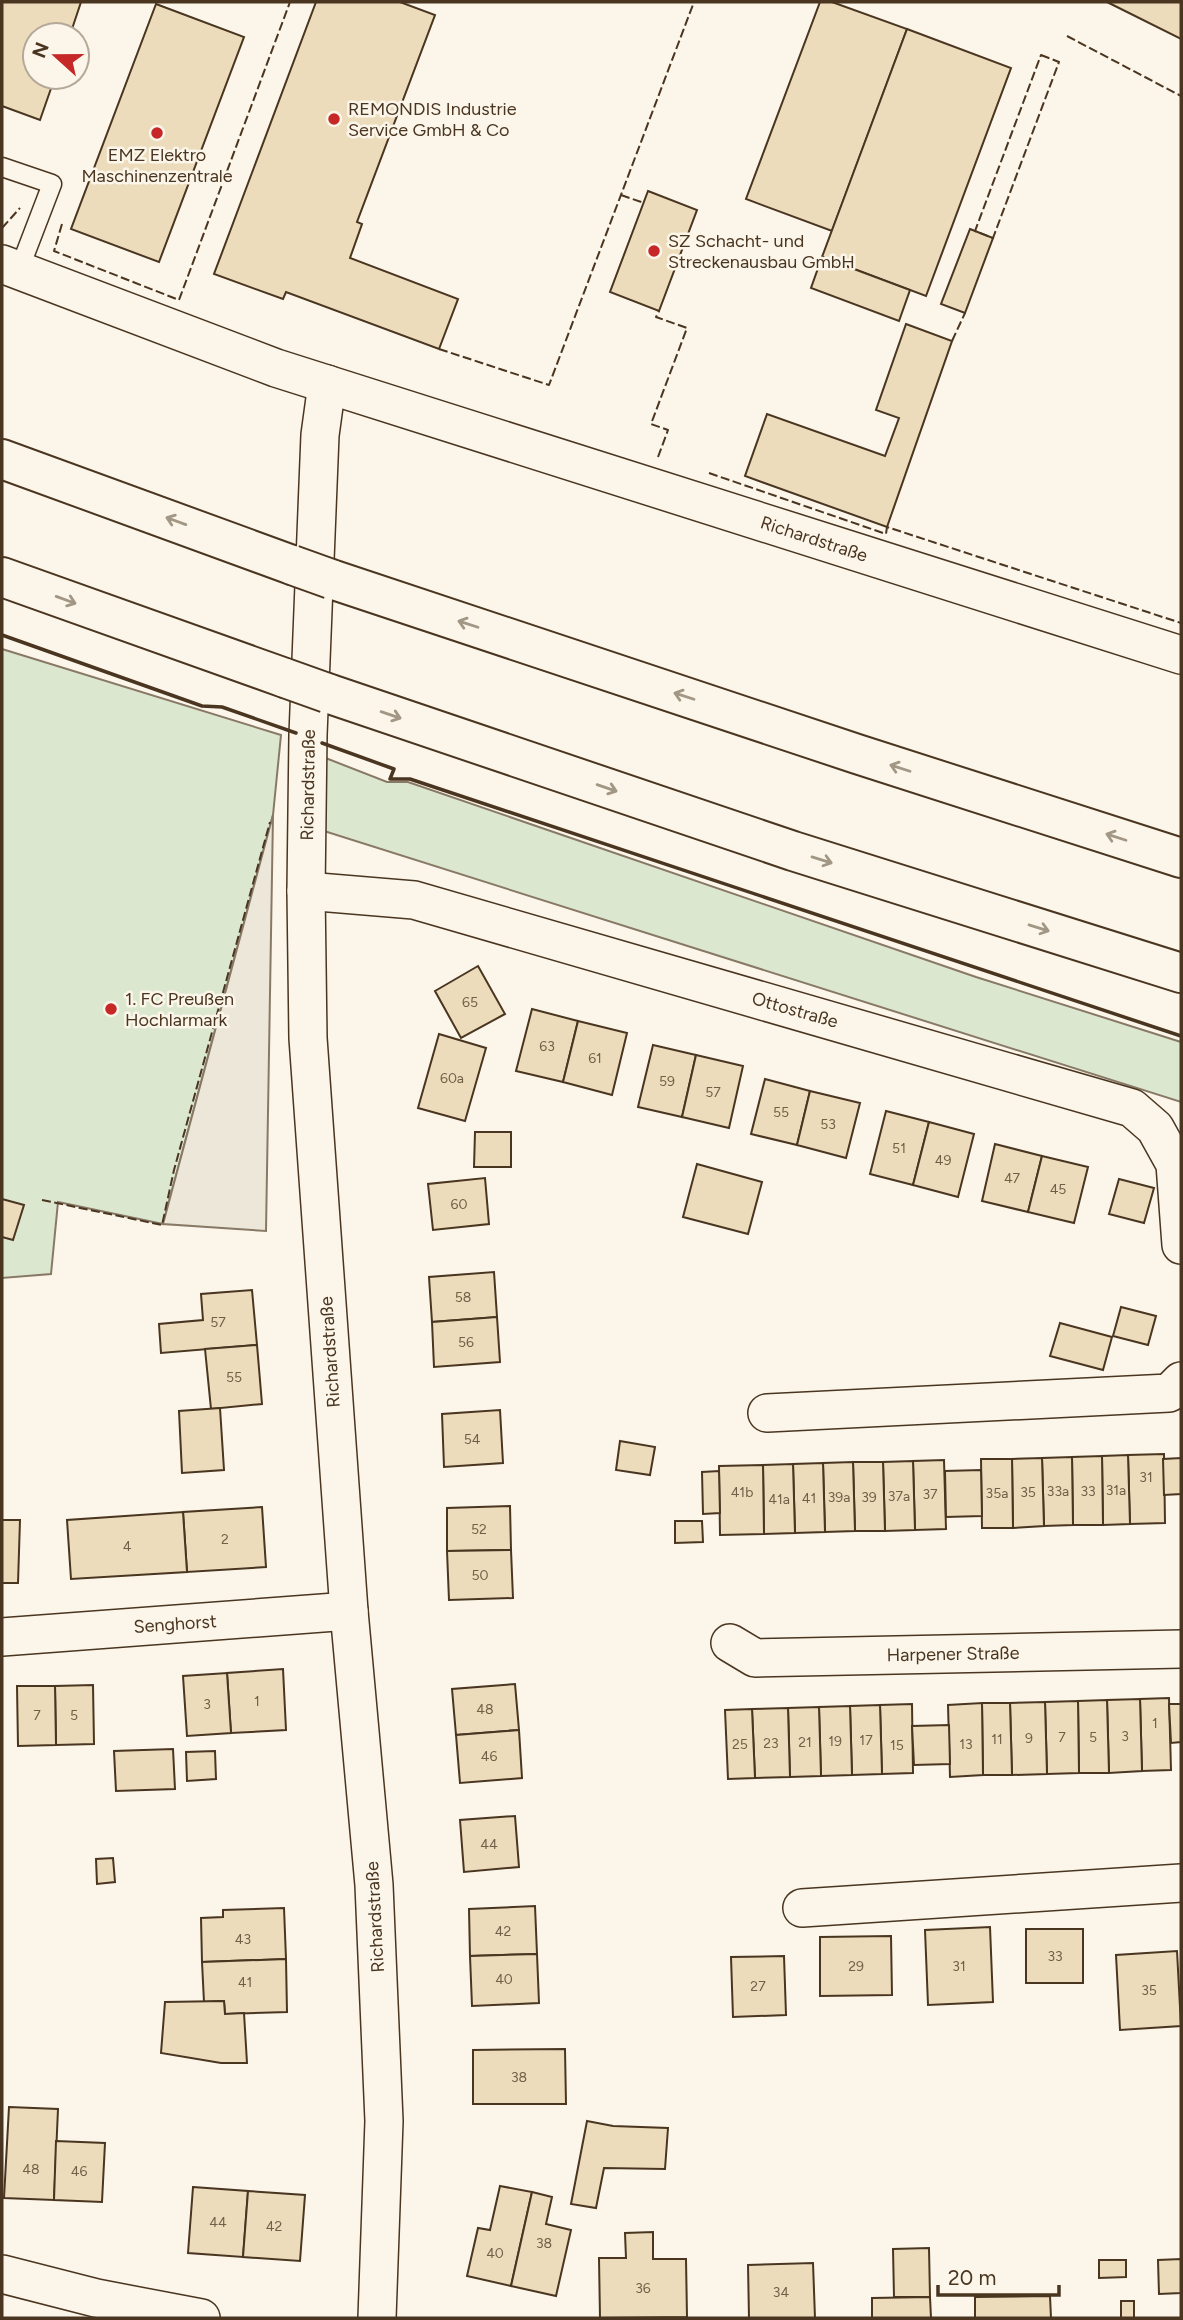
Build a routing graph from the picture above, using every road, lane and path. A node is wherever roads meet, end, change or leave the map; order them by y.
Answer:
1 (2, 166) edge
2 (10, 267) edge
3 (327, 384) junction
4 (2, 459) edge
5 (2, 576) edge
6 (1181, 655) edge
7 (1181, 858) edge
8 (306, 891) junction
9 (1181, 973) edge
10 (1181, 1245) edge
11 (1181, 1381) edge
12 (767, 1413) dead end
13 (349, 1611) junction
14 (2, 1637) edge
15 (730, 1643) dead end
16 (1181, 1649) edge
17 (1181, 1883) edge
18 (802, 1908) dead end
19 (2, 2274) edge
20 (201, 2318) edge
21 (377, 2318) edge

1 - 2 lane
2 - 3 street, Richardstraße
3 - 6 street, Richardstraße
3 - 8 street, Richardstraße
7 -> 4 highway, bridge
5 -> 9 highway, bridge
8 - 10 street, Ottostraße
8 - 13 street, Richardstraße
11 - 12 street
13 - 14 street, Senghorst
13 - 21 street, Richardstraße
15 - 16 street, Harpener Straße
17 - 18 street
19 - 20 street

